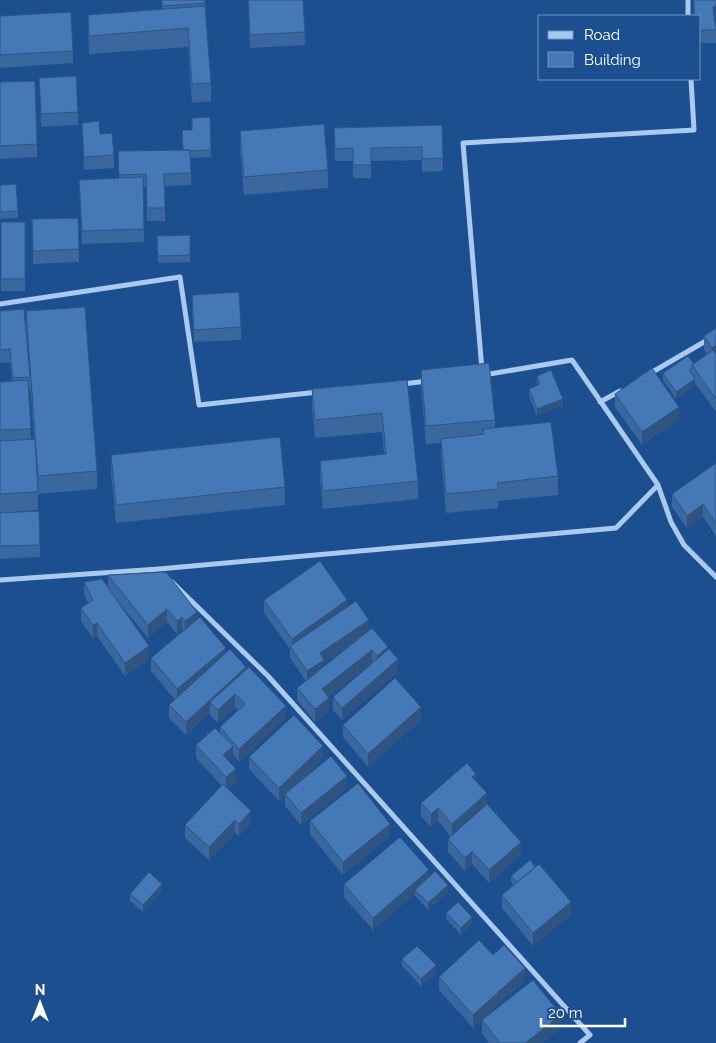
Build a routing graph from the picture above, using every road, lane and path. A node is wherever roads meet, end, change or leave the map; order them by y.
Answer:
1 (688, 0) edge
2 (688, 15) edge
3 (692, 80) edge
4 (0, 304) edge
5 (716, 335) edge
6 (642, 378) edge
7 (434, 380) edge
8 (395, 384) edge
9 (625, 388) edge
10 (326, 392) edge
11 (600, 402) junction
12 (658, 485) junction
13 (159, 569) junction
14 (715, 576) edge
15 (0, 580) edge
16 (580, 1043) edge

1 - 2 street
3 - 11 street
4 - 10 street
5 - 6 street
7 - 8 street
9 - 11 street
11 - 12 street
12 - 13 street
12 - 14 street
13 - 15 street
13 - 16 street

